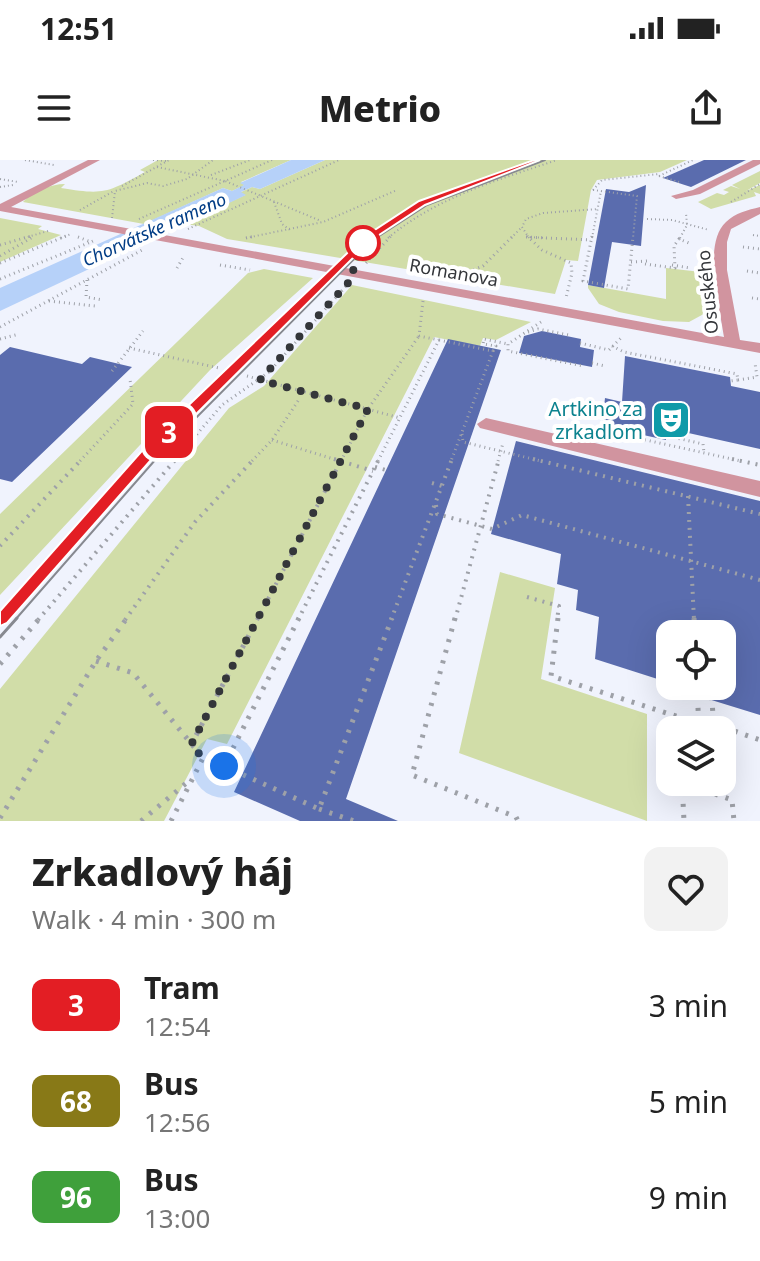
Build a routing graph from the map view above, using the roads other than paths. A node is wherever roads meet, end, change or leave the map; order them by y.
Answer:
1 (95, 160) edge
2 (760, 160) edge
3 (676, 196) dead end
4 (0, 208) edge
5 (760, 210) edge
6 (733, 343) junction
7 (757, 356) edge
8 (486, 424) road end
9 (760, 489) edge

1 - 4 street
2 - 3 street
4 - 6 street, Romanova
5 - 6 street, Osuského
6 - 7 street, Romanova
8 - 9 street

